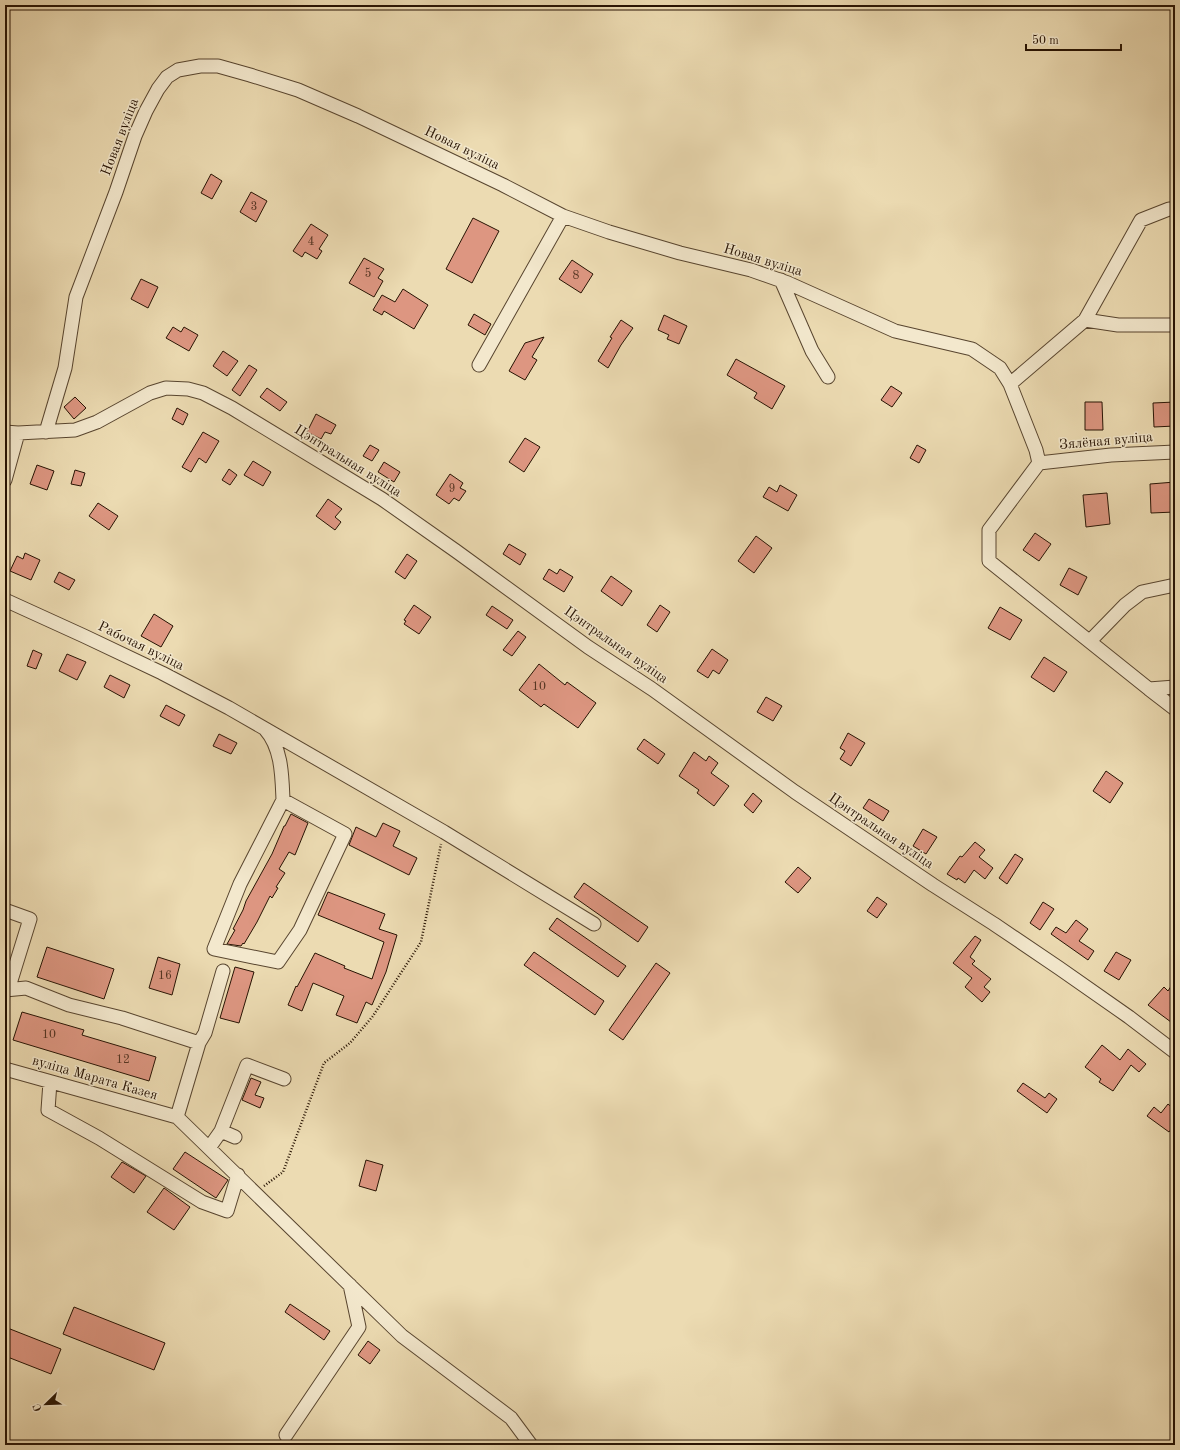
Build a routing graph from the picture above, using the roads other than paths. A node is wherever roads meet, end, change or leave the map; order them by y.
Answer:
1 (1175, 209) edge
2 (563, 216) junction
3 (781, 280) junction
4 (1085, 320) junction
5 (1175, 325) edge
6 (479, 365) dead end
7 (828, 377) dead end
8 (1010, 384) junction
9 (12, 432) edge
10 (46, 432) junction
11 (1175, 452) edge
12 (1039, 463) junction
13 (5, 480) edge
14 (1175, 585) edge
15 (5, 600) edge
16 (1090, 641) junction
17 (1175, 687) edge
18 (1149, 689) junction
19 (1175, 709) edge
20 (260, 725) junction
21 (283, 800) junction
22 (5, 910) edge
23 (594, 924) dead end
24 (223, 971) dead end
25 (6, 990) edge
26 (199, 1043) junction
27 (1175, 1052) edge
28 (5, 1069) edge
29 (284, 1079) dead end
30 (50, 1082) junction
31 (177, 1117) junction
32 (221, 1131) junction
33 (235, 1137) dead end
34 (210, 1148) junction
35 (238, 1175) junction
36 (350, 1286) junction
37 (286, 1435) dead end
38 (531, 1445) edge

1 - 4 street
2 - 3 street, Новая вуліца
2 - 6 street
2 - 10 street, Новая вуліца
3 - 7 street
3 - 8 street, Новая вуліца
4 - 5 street
4 - 8 street
8 - 12 street, Новая вуліца
9 - 10 street, Цэнтральная вуліца
9 - 13 street
10 - 27 street, Цэнтральная вуліца
11 - 12 street, Зялёная вуліца
12 - 16 street
14 - 16 street
15 - 20 street, Рабочая вуліца
16 - 18 street
17 - 18 street
18 - 19 street
20 - 21 street
20 - 23 street, Рабочая вуліца
21 - 21 street
22 - 25 street
24 - 26 street
25 - 26 street
26 - 31 street
28 - 30 street, вуліца Марата Казея
29 - 32 street
30 - 31 street, вуліца Марата Казея
30 - 35 street
31 - 34 street
32 - 33 street
32 - 34 street
34 - 35 street
35 - 36 street
36 - 37 street
36 - 38 street

